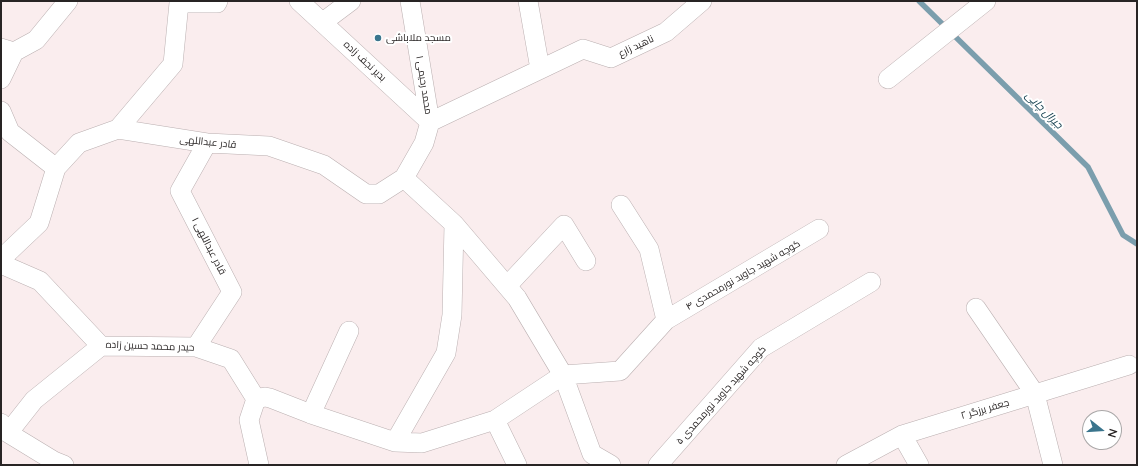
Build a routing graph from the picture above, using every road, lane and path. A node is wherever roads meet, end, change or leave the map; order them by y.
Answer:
1 (68, 1) edge
2 (218, 1) edge
3 (299, 1) edge
4 (351, 1) edge
5 (410, 1) edge
6 (528, 1) edge
7 (702, 1) edge
8 (986, 1) edge
9 (178, 2) edge
10 (323, 22) junction
11 (8, 50) edge
12 (540, 69) junction
13 (1, 79) edge
14 (888, 79) dead end
15 (1, 111) edge
16 (430, 122) junction
17 (118, 129) junction
18 (207, 143) junction
19 (56, 168) junction
20 (404, 178) junction
21 (621, 205) dead end
22 (454, 224) junction
23 (819, 229) dead end
24 (1, 260) edge
25 (586, 261) dead end
26 (1, 264) edge
27 (871, 282) dead end
28 (507, 286) junction
29 (976, 308) dead end
30 (666, 320) junction
31 (349, 331) dead end
32 (101, 346) junction
33 (196, 347) junction
34 (1129, 365) dead end
35 (563, 375) junction
36 (1035, 394) junction
37 (256, 400) junction
38 (311, 414) junction
39 (495, 420) junction
40 (5, 428) edge
41 (902, 435) junction
42 (395, 442) junction
43 (58, 464) edge
44 (259, 465) edge
45 (517, 465) edge
46 (611, 465) edge
47 (658, 465) edge
48 (846, 465) edge
49 (919, 465) edge
50 (1053, 465) edge

1 - 11 street
2 - 9 street
3 - 10 street, بدیر نجف زاده
4 - 10 street
5 - 16 street, محمد رحیمی ۱
6 - 12 street
7 - 12 street, ناهید زارع
8 - 14 street
9 - 17 street
10 - 16 street, بدیر نجف زاده
11 - 13 street
12 - 16 street, ناهید زارع
15 - 19 street
16 - 20 street, قادر عبداللهی
17 - 18 street, قادر عبداللهی
17 - 19 street, قادر عبداللهی
18 - 20 street, قادر عبداللهی
18 - 33 street, قادر عبداللهی ۱
19 - 24 street, قادر عبداللهی
20 - 22 street
21 - 30 street
22 - 28 street
22 - 42 street
23 - 30 street, کوچه شهید جاوید نورمحمدی ۴
25 - 28 street
26 - 32 street, حیدر محمد حسین زاده
27 - 47 street, کوچه شهید جاوید نورمحمدی ۵
28 - 35 street
29 - 36 street
30 - 35 street, کوچه شهید جاوید نورمحمدی ۴
31 - 38 street
32 - 33 street, حیدر محمد حسین زاده
32 - 40 street
33 - 37 street, حیدر محمد حسین زاده
34 - 36 street, جعفر برزگر ۲
35 - 39 street
35 - 46 street
36 - 41 street, جعفر برزگر ۲
36 - 50 street
37 - 38 street
37 - 44 street
38 - 42 street
39 - 42 street
39 - 45 street
40 - 43 street
41 - 48 street, جعفر برزگر ۲
41 - 49 street

